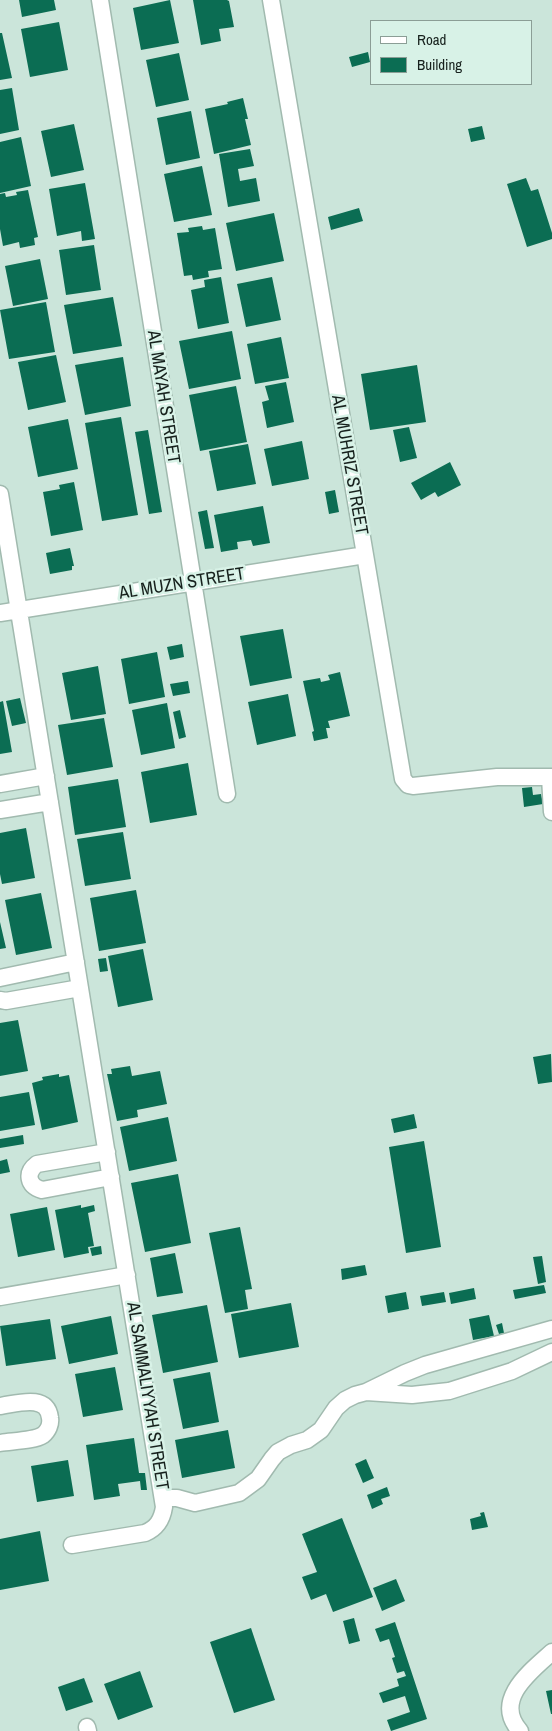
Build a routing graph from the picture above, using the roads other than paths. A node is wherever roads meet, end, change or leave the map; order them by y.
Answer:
1 (100, 0) edge
2 (271, 0) edge
3 (0, 494) edge
4 (364, 555) junction
5 (193, 582) junction
6 (19, 610) junction
7 (0, 613) edge
8 (46, 776) junction
9 (551, 777) edge
10 (0, 784) edge
11 (227, 794) dead end
12 (50, 802) junction
13 (0, 810) edge
14 (552, 812) edge
15 (76, 962) junction
16 (0, 978) edge
17 (80, 988) junction
18 (0, 1000) edge
19 (107, 1152) junction
20 (111, 1177) junction
21 (127, 1275) junction
22 (0, 1297) edge
23 (552, 1329) edge
24 (552, 1352) edge
25 (366, 1392) junction
26 (0, 1406) edge
27 (0, 1443) edge
28 (163, 1498) junction
29 (72, 1545) dead end
30 (552, 1652) edge
31 (520, 1731) edge

1 - 5 street, AL MAYAH STREET
2 - 4 street, AL MUHRIZ STREET
3 - 6 street, AL SAMMALIYYAH STREET
4 - 5 street, AL MUZN STREET
4 - 9 street, AL MUHRIZ STREET
5 - 6 street, AL MUZN STREET
5 - 11 street, AL MAYAH STREET
6 - 7 street, AL MUZN STREET
6 - 8 street, AL SAMMALIYYAH STREET
8 - 10 street
8 - 12 street, AL SAMMALIYYAH STREET
9 - 14 street
12 - 13 street
12 - 15 street, AL SAMMALIYYAH STREET
15 - 16 street
15 - 17 street, AL SAMMALIYYAH STREET
17 - 18 street
17 - 19 street, AL SAMMALIYYAH STREET
19 - 20 street, AL SAMMALIYYAH STREET
19 - 20 street
20 - 21 street, AL SAMMALIYYAH STREET
21 - 22 street
21 - 28 street, AL SAMMALIYYAH STREET
23 - 25 street
24 - 25 street
25 - 28 street
26 - 27 street
28 - 29 street, AL SAMMALIYYAH STREET
30 - 31 street

